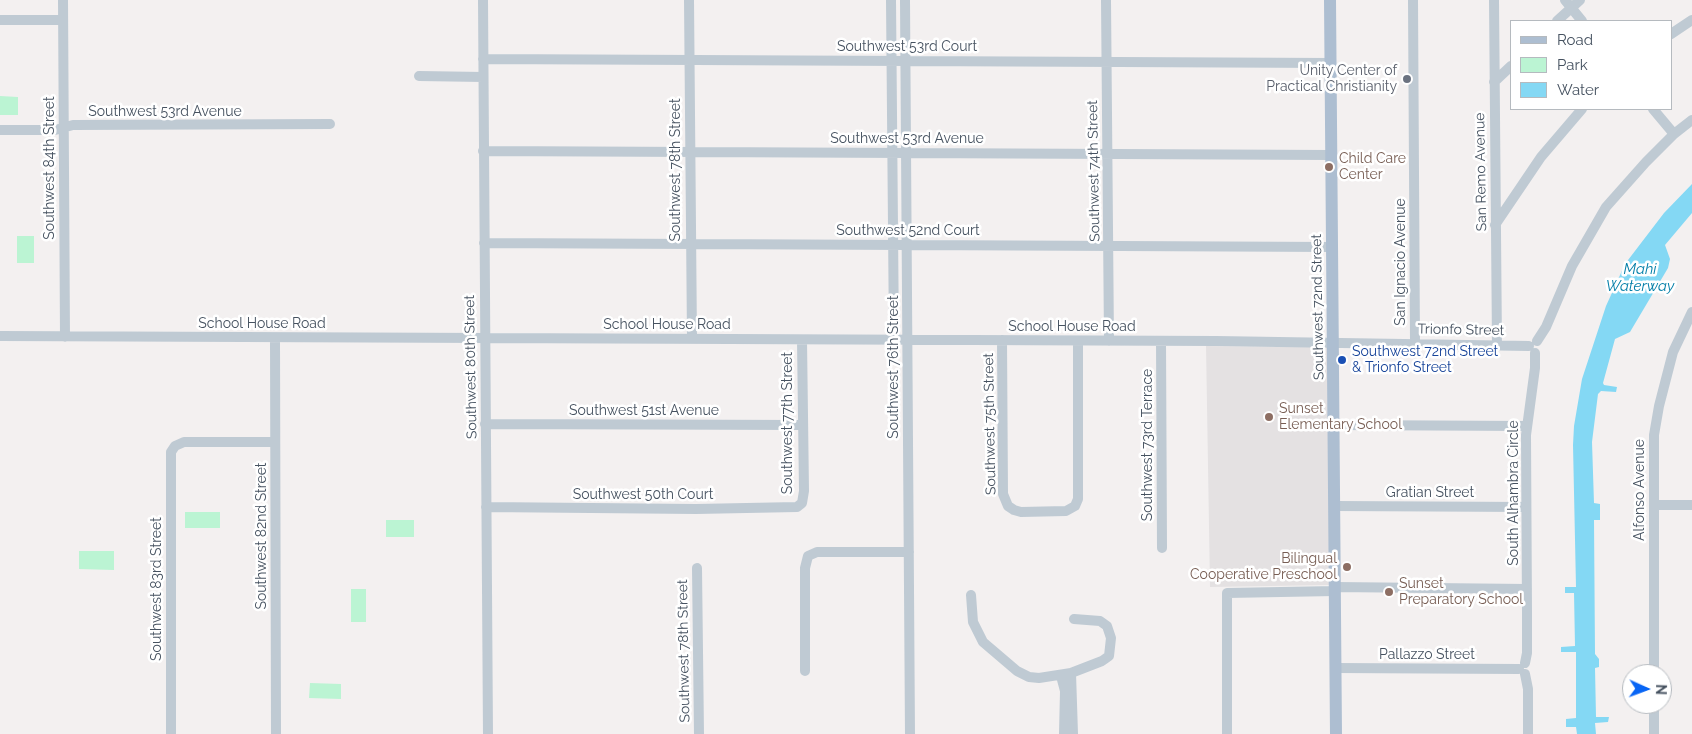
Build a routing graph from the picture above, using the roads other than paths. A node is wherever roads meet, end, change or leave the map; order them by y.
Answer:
1 (63, 0) edge
2 (483, 0) edge
3 (689, 0) edge
4 (891, 0) edge
5 (905, 0) edge
6 (1106, 0) edge
7 (1330, 0) edge
8 (1413, 0) edge
9 (1494, 0) edge
10 (1580, 0) edge
11 (1568, 4) edge
12 (0, 20) edge
13 (63, 20) junction
14 (1558, 20) edge
15 (1581, 20) edge
16 (1692, 20) edge
17 (1672, 33) edge
18 (483, 59) junction
19 (689, 60) junction
20 (891, 61) junction
21 (906, 61) junction
22 (1107, 62) junction
23 (1331, 63) junction
24 (1510, 67) edge
25 (419, 76) dead end
26 (483, 77) junction
27 (1494, 82) junction
28 (1581, 110) edge
29 (1654, 110) edge
30 (1692, 120) edge
31 (330, 124) dead end
32 (64, 128) junction
33 (0, 130) edge
34 (1674, 134) junction
35 (483, 151) junction
36 (690, 152) junction
37 (892, 152) junction
38 (906, 152) junction
39 (1108, 154) junction
40 (1332, 155) junction
41 (1495, 225) junction
42 (484, 243) junction
43 (691, 243) junction
44 (892, 245) junction
45 (908, 245) junction
46 (1109, 246) junction
47 (1332, 247) junction
48 (1692, 312) edge
49 (0, 336) edge
50 (65, 337) junction
51 (275, 338) junction
52 (485, 338) junction
53 (692, 339) junction
54 (802, 340) junction
55 (894, 340) junction
56 (907, 340) junction
57 (1002, 340) junction
58 (1078, 341) junction
59 (1109, 341) junction
60 (1161, 341) junction
61 (1333, 342) junction
62 (1415, 343) junction
63 (1497, 345) junction
64 (1534, 347) junction
65 (486, 424) junction
66 (803, 425) junction
67 (1334, 425) junction
68 (1526, 426) junction
69 (276, 442) junction
70 (800, 505) joint
71 (1654, 505) junction
72 (1692, 505) edge
73 (1334, 506) junction
74 (486, 507) junction
75 (1526, 507) junction
76 (1162, 548) dead end
77 (909, 552) junction
78 (697, 568) dead end
79 (1335, 589) junction
80 (1527, 589) junction
81 (971, 595) dead end
82 (1074, 619) dead end
83 (1654, 664) edge
84 (1336, 668) junction
85 (1523, 669) junction
86 (805, 671) dead end
87 (1066, 674) junction
88 (1654, 714) edge
89 (1068, 722) junction
90 (171, 734) edge
91 (276, 734) edge
92 (488, 734) edge
93 (699, 734) edge
94 (910, 734) edge
95 (1064, 734) edge
96 (1073, 734) edge
97 (1227, 734) edge
98 (1336, 734) edge
99 (1528, 734) edge
100 (1654, 734) edge

1 - 13 street, Southwest 84th Street
2 - 18 street, Southwest 80th Street
3 - 19 street, Southwest 78th Street
4 - 20 street, Southwest 76th Street
5 - 21 street, Southwest 76th Street
6 - 22 street, Southwest 74th Street
7 - 23 main road, Southwest 72nd Street
8 - 62 street, San Ignacio Avenue
9 - 27 street, San Remo Avenue
10 - 11 street
11 - 14 street
11 - 15 street
12 - 13 street
13 - 32 street, Southwest 84th Street
16 - 17 street
18 - 19 street, Southwest 53rd Court
18 - 26 street, Southwest 80th Street
19 - 20 street, Southwest 53rd Court
19 - 36 street, Southwest 78th Street
20 - 21 street, Southwest 53rd Court
20 - 37 street, Southwest 76th Street
21 - 22 street, Southwest 53rd Court
21 - 38 street, Southwest 76th Street
22 - 23 street, Southwest 53rd Court
22 - 39 street, Southwest 74th Street
23 - 40 main road, Southwest 72nd Street
24 - 27 street
25 - 26 street
26 - 35 street, Southwest 80th Street
27 - 41 street, San Remo Avenue
28 - 41 street
29 - 34 street
30 - 34 street, South Alhambra Circle
31 - 32 street, Southwest 53rd Avenue
32 - 33 street, Southwest 53rd Avenue
32 - 50 street, Southwest 84th Street
34 - 64 street, South Alhambra Circle
35 - 36 street, Southwest 53rd Avenue
35 - 42 street, Southwest 80th Street
36 - 37 street, Southwest 53rd Avenue
36 - 43 street, Southwest 78th Street
37 - 38 street, Southwest 53rd Avenue
37 - 44 street, Southwest 76th Street
38 - 39 street, Southwest 53rd Avenue
38 - 45 street, Southwest 76th Street
39 - 40 street, Southwest 53rd Avenue
39 - 46 street, Southwest 74th Street
40 - 47 main road, Southwest 72nd Street
41 - 63 street, San Remo Avenue
42 - 43 street, Southwest 52nd Court
42 - 52 street, Southwest 80th Street
43 - 44 street, Southwest 52nd Court
43 - 53 street, Southwest 78th Street
44 - 45 street, Southwest 52nd Court
44 - 55 street, Southwest 76th Street
45 - 46 street, Southwest 52nd Court
45 - 56 street, Southwest 76th Street
46 - 47 street, Southwest 52nd Court
46 - 59 street, Southwest 74th Street
47 - 61 main road, Southwest 72nd Street
48 - 71 street, Alfonso Avenue
49 - 50 street, School House Road
50 - 51 street, School House Road
51 - 52 street, School House Road
51 - 69 street, Southwest 82nd Street
52 - 53 street, School House Road
52 - 65 street, Southwest 80th Street
53 - 54 street, School House Road
54 - 55 street, School House Road
54 - 66 street, Southwest 77th Street
55 - 56 street, School House Road
56 - 57 street, School House Road
56 - 77 street, Southwest 76th Street
57 - 58 street, School House Road
57 - 58 street, Southwest 75th Street
58 - 59 street, School House Road
59 - 60 street, School House Road
60 - 61 street, School House Road
60 - 76 street, Southwest 73rd Terrace
61 - 62 street, Trionfo Street
61 - 67 main road, Southwest 72nd Street
62 - 63 street, Trionfo Street
63 - 64 street, Trionfo Street
64 - 68 street, South Alhambra Circle
65 - 66 street, Southwest 51st Avenue
65 - 74 street, Southwest 80th Street
66 - 70 street, Southwest 77th Street
67 - 68 street
67 - 73 main road, Southwest 72nd Street
68 - 75 street, South Alhambra Circle
69 - 90 street, Southwest 83rd Street
69 - 91 street, Southwest 82nd Street
70 - 74 street, Southwest 50th Court
71 - 72 street
71 - 83 street, Alfonso Avenue
73 - 75 street, Gratian Street
73 - 79 main road, Southwest 72nd Street
74 - 92 street, Southwest 80th Street
75 - 80 street, South Alhambra Circle
77 - 86 street
77 - 94 street, Southwest 76th Street
78 - 93 street, Southwest 78th Street
79 - 80 street
79 - 84 main road, Southwest 72nd Street
79 - 97 street
80 - 85 street, South Alhambra Circle
81 - 87 street
82 - 87 street
84 - 85 street, Pallazzo Street
84 - 98 main road, Southwest 72nd Street
85 - 99 street, South Alhambra Circle
87 - 89 street
88 - 100 street
89 - 95 street
89 - 96 street

